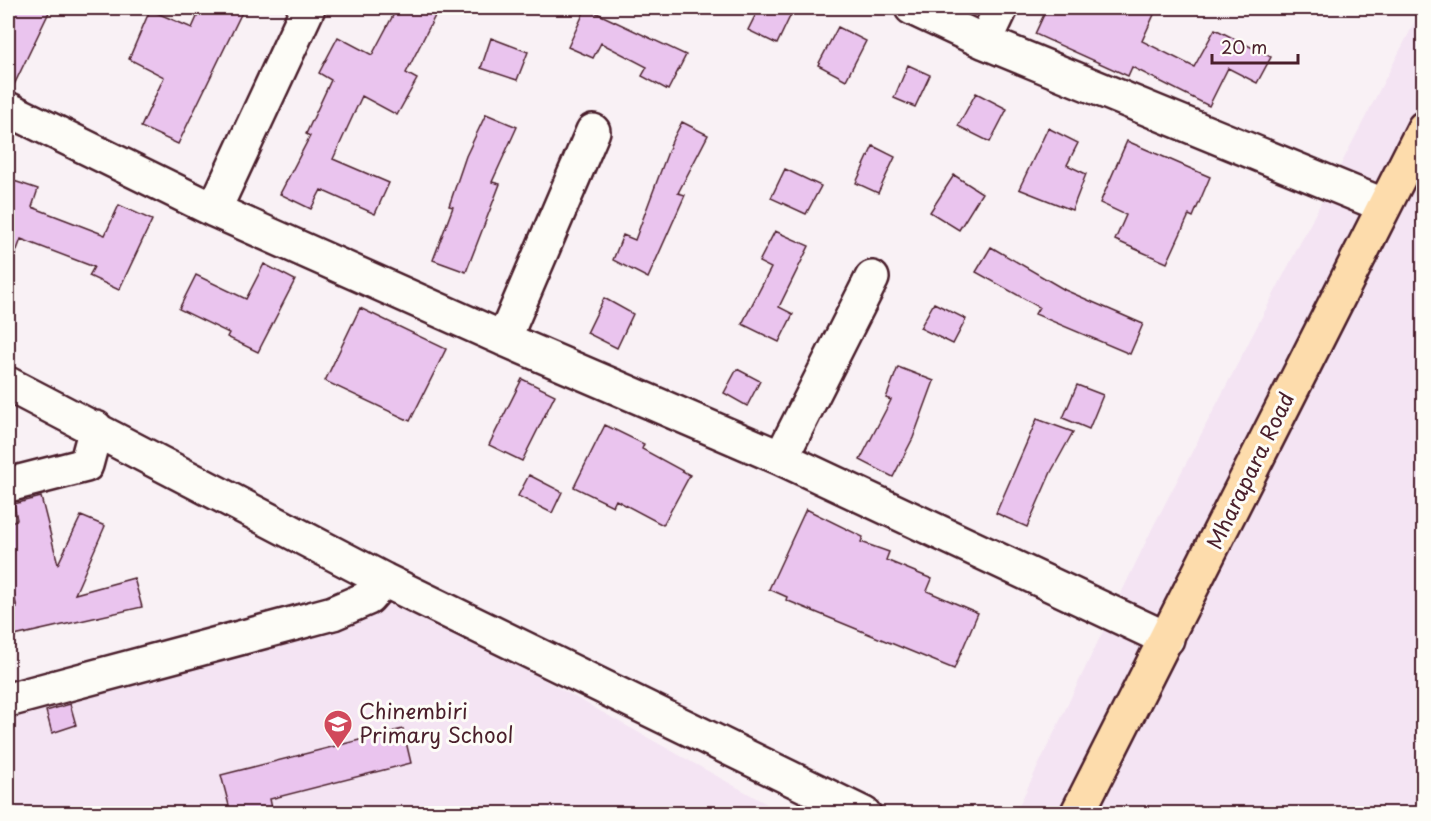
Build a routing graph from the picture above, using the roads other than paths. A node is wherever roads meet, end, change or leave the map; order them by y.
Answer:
1 (308, 8) edge
2 (912, 8) edge
3 (1001, 8) edge
4 (985, 42) junction
5 (8, 109) edge
6 (1424, 128) edge
7 (592, 130) dead end
8 (1383, 205) junction
9 (214, 210) junction
10 (872, 278) dead end
11 (504, 339) junction
12 (8, 384) edge
13 (96, 428) junction
14 (781, 458) junction
15 (8, 485) edge
16 (384, 580) junction
17 (1167, 639) junction
18 (8, 700) edge
19 (864, 813) edge
20 (1077, 813) edge

1 - 9 street
2 - 4 street
3 - 4 street
4 - 8 street
5 - 9 street
6 - 8 main road, Mharapara Road
7 - 11 street
8 - 17 main road, Mharapara Road
9 - 11 street
10 - 14 street
11 - 14 street
12 - 13 street
13 - 15 street
13 - 16 street
14 - 17 street
16 - 18 street
16 - 19 street
17 - 20 main road, Mharapara Road

